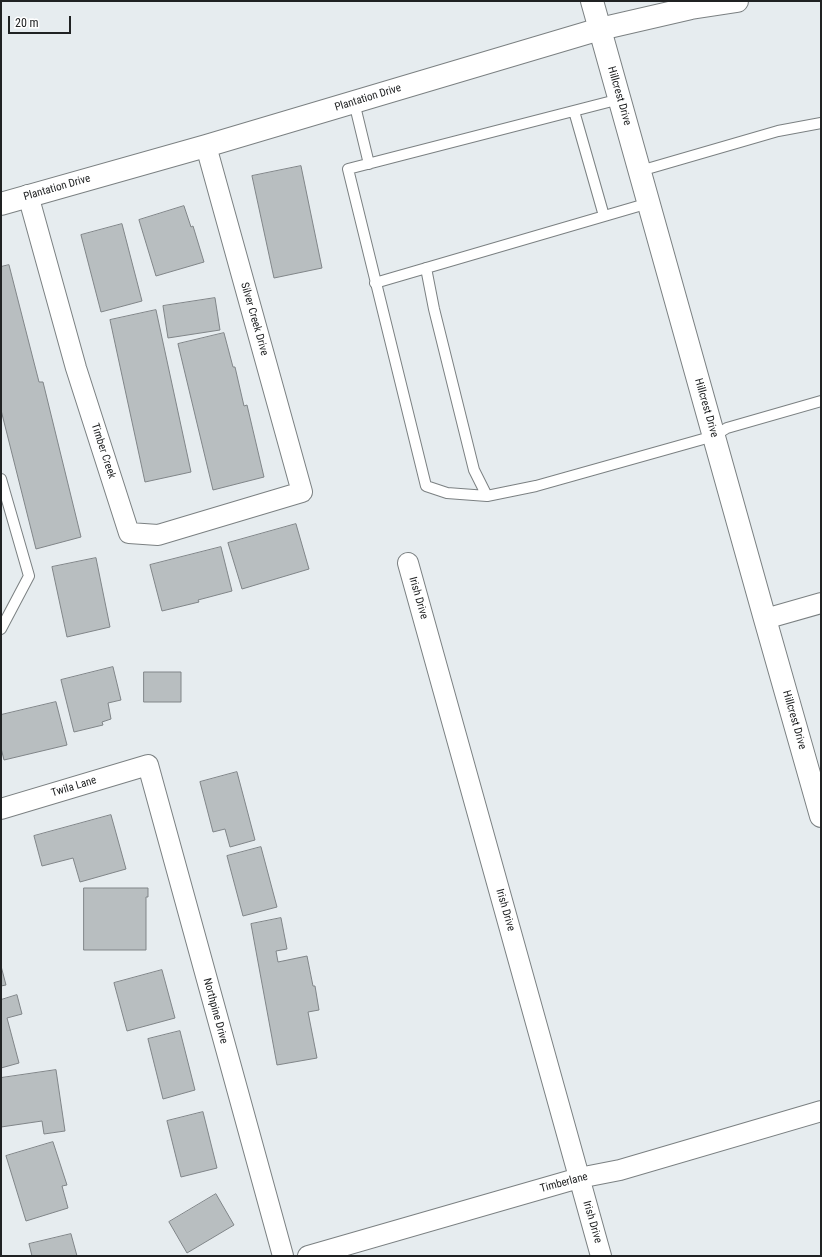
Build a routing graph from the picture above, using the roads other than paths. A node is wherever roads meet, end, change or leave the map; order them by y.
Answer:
1 (592, 1) edge
2 (732, 1) edge
3 (600, 29) junction
4 (620, 99) junction
5 (354, 102) junction
6 (574, 111) junction
7 (821, 123) edge
8 (206, 146) junction
9 (369, 164) junction
10 (640, 171) junction
11 (28, 195) junction
12 (649, 203) junction
13 (1, 204) edge
14 (604, 216) junction
15 (426, 268) junction
16 (376, 283) junction
17 (821, 401) edge
18 (714, 436) junction
19 (1, 479) edge
20 (302, 492) joint
21 (487, 496) junction
22 (408, 563) dead end
23 (821, 603) edge
24 (765, 619) junction
25 (1, 629) edge
26 (148, 765) joint
27 (1, 809) edge
28 (821, 816) edge
29 (821, 1111) edge
30 (579, 1178) junction
31 (283, 1256) edge
32 (308, 1256) edge
33 (601, 1256) edge

1 - 3 street, Hillcrest Drive
2 - 3 street, Plantation Drive
3 - 4 street, Hillcrest Drive
3 - 5 street, Plantation Drive
4 - 6 lane
4 - 10 street, Hillcrest Drive
5 - 8 street, Plantation Drive
5 - 9 lane
6 - 9 lane
6 - 14 lane
7 - 10 lane
8 - 11 street, Plantation Drive
8 - 20 street, Silver Creek Drive
9 - 16 lane
10 - 12 street, Hillcrest Drive
11 - 13 street, Plantation Drive
11 - 20 street, Timber Creek
12 - 14 lane
12 - 18 street, Hillcrest Drive
14 - 15 lane
15 - 16 lane
15 - 21 lane
16 - 21 lane
17 - 18 lane
18 - 21 lane
18 - 24 street, Hillcrest Drive
19 - 25 lane
22 - 30 street, Irish Drive
23 - 24 street
24 - 28 street, Hillcrest Drive
26 - 27 street, Twila Lane
26 - 31 street, Northpine Drive
29 - 30 street, Timberlane
30 - 32 street, Timberlane
30 - 33 street, Irish Drive

